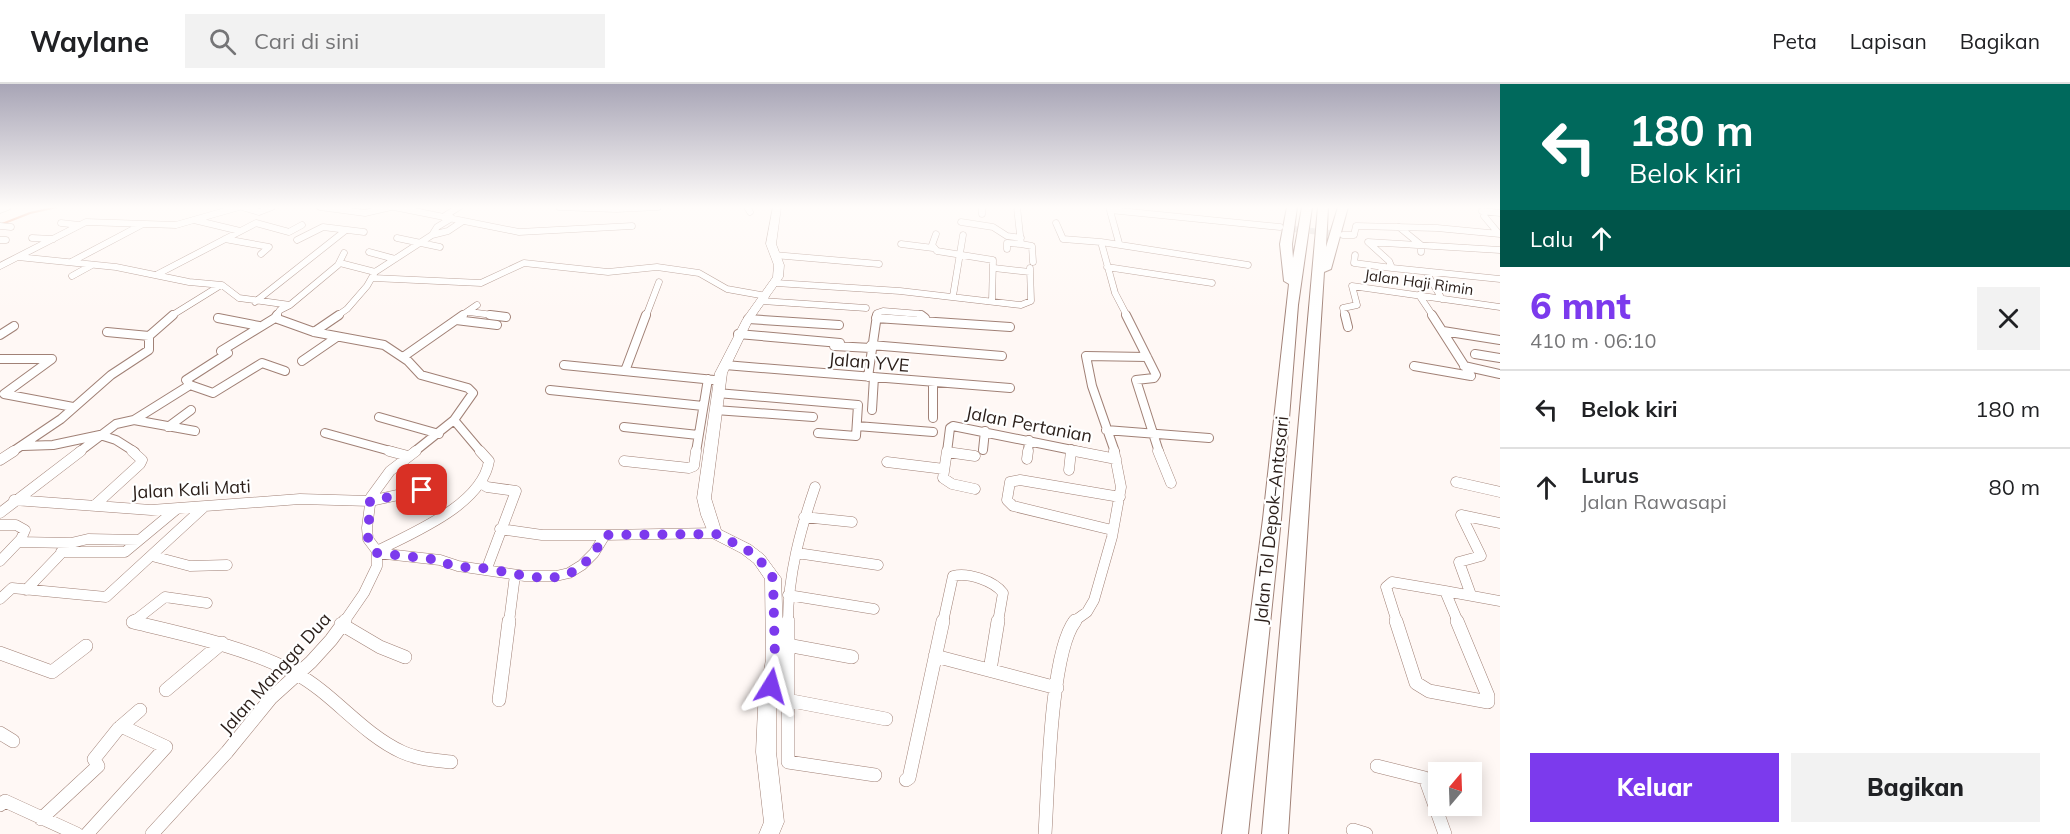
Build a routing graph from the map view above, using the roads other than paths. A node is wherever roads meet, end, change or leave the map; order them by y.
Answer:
1 (51, 242) edge
2 (109, 242) edge
3 (219, 242) edge
4 (240, 242) edge
5 (331, 242) edge
6 (415, 242) edge
7 (771, 242) edge
8 (933, 242) edge
9 (962, 242) edge
10 (1026, 242) edge
11 (1101, 242) joint
12 (1286, 242) edge
13 (1302, 242) edge
14 (1320, 242) edge
15 (1333, 242) edge
16 (1368, 242) joint
17 (1415, 242) edge
18 (420, 243) junction
19 (1119, 243) joint
20 (901, 244) dead end
21 (440, 247) dead end
22 (933, 248) junction
23 (1421, 248) junction
24 (1500, 250) edge
25 (369, 252) dead end
26 (261, 254) dead end
27 (344, 254) dead end
28 (774, 255) junction
29 (960, 255) junction
30 (1355, 255) dead end
31 (18, 257) junction
32 (395, 259) junction
33 (72, 262) junction
34 (340, 263) junction
35 (879, 264) dead end
36 (92, 265) junction
37 (1248, 265) dead end
38 (0, 266) edge
39 (1031, 267) junction
40 (1107, 267) junction
41 (994, 268) junction
42 (1392, 268) junction
43 (1426, 272) junction
44 (156, 275) junction
45 (374, 275) junction
46 (72, 276) dead end
47 (1500, 279) edge
48 (659, 282) dead end
49 (776, 283) junction
50 (1212, 283) dead end
51 (222, 285) junction
52 (1419, 295) junction
53 (953, 296) junction
54 (763, 299) junction
55 (1442, 299) junction
56 (992, 301) junction
57 (255, 302) junction
58 (290, 305) junction
59 (477, 305) dead end
60 (1292, 305) junction
61 (1314, 305) junction
62 (1500, 307) edge
63 (866, 308) dead end
64 (469, 312) junction
65 (506, 317) dead end
66 (218, 318) dead end
67 (275, 318) junction
68 (748, 319) junction
69 (456, 320) junction
70 (497, 325) dead end
71 (839, 325) dead end
72 (14, 326) dead end
73 (259, 326) junction
74 (1010, 327) dead end
75 (1348, 327) dead end
76 (1443, 331) junction
77 (106, 332) dead end
78 (314, 332) junction
79 (738, 334) junction
80 (0, 335) edge
81 (149, 336) junction
82 (337, 337) junction
83 (1500, 340) edge
84 (840, 343) dead end
85 (815, 344) dead end
86 (871, 347) junction
87 (1475, 354) dead end
88 (1002, 356) dead end
89 (403, 357) junction
90 (1147, 357) junction
91 (1500, 358) edge
92 (0, 359) edge
93 (302, 361) dead end
94 (564, 365) dead end
95 (725, 365) junction
96 (1414, 366) dead end
97 (1464, 366) junction
98 (285, 371) dead end
99 (625, 371) junction
100 (1500, 374) edge
101 (871, 377) junction
102 (933, 382) junction
103 (715, 384) junction
104 (190, 385) junction
105 (1010, 388) dead end
106 (550, 390) dead end
107 (73, 407) junction
108 (709, 408) junction
109 (191, 410) dead end
110 (872, 410) dead end
111 (379, 417) dead end
112 (813, 417) dead end
113 (933, 418) dead end
114 (134, 420) junction
115 (454, 420) junction
116 (857, 426) junction
117 (168, 427) junction
118 (624, 427) dead end
119 (1106, 430) junction
120 (195, 431) dead end
121 (985, 431) junction
122 (933, 432) dead end
123 (325, 433) dead end
124 (439, 434) junction
125 (818, 434) dead end
126 (1152, 434) junction
127 (99, 435) junction
128 (698, 435) junction
129 (1209, 438) dead end
130 (1029, 440) junction
131 (21, 446) junction
132 (1071, 449) junction
133 (947, 452) junction
134 (408, 456) junction
135 (1028, 459) dead end
136 (1116, 459) junction
137 (0, 460) edge
138 (624, 460) dead end
139 (887, 462) dead end
140 (944, 469) junction
141 (1069, 470) dead end
142 (1456, 482) dead end
143 (481, 483) junction
144 (1171, 483) dead end
145 (435, 487) dead end
146 (815, 487) dead end
147 (975, 489) dead end
148 (1500, 492) edge
149 (1120, 497) junction
150 (15, 500) junction
151 (370, 501) junction
152 (94, 506) junction
153 (204, 507) junction
154 (178, 508) junction
155 (0, 513) edge
156 (804, 517) junction
157 (852, 522) dead end
158 (1500, 523) edge
159 (0, 525) edge
160 (501, 529) junction
161 (1112, 530) junction
162 (716, 534) junction
163 (605, 535) junction
164 (139, 540) junction
165 (19, 542) junction
166 (71, 543) junction
167 (61, 552) junction
168 (377, 552) junction
169 (797, 553) junction
170 (152, 556) junction
171 (0, 561) edge
172 (227, 565) dead end
173 (878, 565) dead end
174 (487, 568) junction
175 (515, 575) junction
176 (0, 588) edge
177 (12, 588) junction
178 (26, 590) junction
179 (1445, 590) junction
180 (788, 595) junction
181 (1471, 595) junction
182 (0, 598) edge
183 (1500, 601) edge
184 (207, 603) dead end
185 (874, 609) dead end
186 (341, 624) junction
187 (222, 644) junction
188 (787, 645) junction
189 (86, 646) dead end
190 (0, 653) edge
191 (935, 656) junction
192 (405, 657) dead end
193 (852, 657) dead end
194 (990, 670) junction
195 (296, 674) junction
196 (1057, 688) junction
197 (166, 690) dead end
198 (787, 699) junction
199 (499, 700) dead end
200 (140, 710) dead end
201 (886, 719) dead end
202 (121, 726) junction
203 (0, 733) edge
204 (13, 741) dead end
205 (451, 762) dead end
206 (788, 762) junction
207 (1377, 766) dead end
208 (875, 775) dead end
209 (769, 780) junction
210 (906, 780) dead end
211 (2, 801) edge
212 (42, 819) junction
213 (77, 834) edge
214 (87, 834) edge
215 (152, 834) edge
216 (769, 834) edge
217 (1045, 834) edge
218 (1235, 834) edge
219 (1275, 834) edge
220 (1445, 834) edge

1 - 31 street
2 - 33 street
3 - 44 street
4 - 26 street
5 - 57 street
6 - 18 street
7 - 28 street
8 - 22 street
9 - 29 street
10 - 39 street
11 - 19 street
11 - 40 street
12 - 60 highway
13 - 60 highway, Jalan Tol Depok–Antasari
14 - 61 highway, Jalan Tol Depok–Antasari
15 - 61 highway
16 - 23 street
16 - 42 street
17 - 23 street
18 - 21 street
18 - 32 street
19 - 37 street
20 - 22 street
22 - 29 street
23 - 24 street
25 - 32 street
27 - 34 street
28 - 35 street
28 - 49 street
29 - 41 street
29 - 53 street
30 - 42 street
31 - 33 street
31 - 38 street
32 - 45 street
33 - 36 street
34 - 45 street
34 - 58 street
36 - 44 street
36 - 46 street
39 - 41 street
39 - 56 street
40 - 50 street
40 - 90 street
41 - 56 street
42 - 43 street
43 - 47 street
43 - 55 street
44 - 51 street
45 - 54 street
45 - 78 street
48 - 99 street
49 - 53 street
49 - 54 street
51 - 57 street
51 - 81 street
52 - 55 street, Jalan Haji Rimin
52 - 75 street, Jalan Haji Rimin
52 - 76 street
53 - 56 street
54 - 63 street
54 - 68 street
55 - 62 street, Jalan Haji Rimin
57 - 58 street
58 - 67 street
59 - 64 street
60 - 218 highway, Jalan Tol Depok–Antasari
61 - 219 highway, Jalan Tol Depok–Antasari
64 - 65 street
64 - 69 street
66 - 73 street
67 - 73 street
67 - 78 street
68 - 71 street
68 - 79 street
69 - 70 street
69 - 89 street
72 - 80 street
73 - 104 street
74 - 86 street
76 - 83 street
76 - 97 street
77 - 81 street
78 - 82 street
79 - 84 street
79 - 95 street
81 - 107 street
82 - 89 street
82 - 93 street
85 - 86 street
86 - 88 street
86 - 101 street
87 - 91 street
89 - 115 street
90 - 119 street
90 - 126 street
92 - 107 street
94 - 99 street
95 - 101 street, Jalan YVE
95 - 103 street
96 - 97 street
97 - 100 street
98 - 104 street
99 - 103 street
101 - 102 street, Jalan YVE
101 - 110 street
102 - 105 street, Jalan YVE
102 - 113 street
103 - 108 street
103 - 116 street
104 - 114 street
106 - 108 street
107 - 131 street
108 - 112 street
108 - 128 street
108 - 162 street
109 - 117 street
111 - 124 street
114 - 117 street
114 - 127 street
115 - 124 street
115 - 143 street
116 - 122 street
116 - 125 street
117 - 120 street
118 - 128 street
119 - 126 street
119 - 136 street
121 - 130 street, Jalan Pertanian
121 - 133 street
121 - 133 street, Jalan Pertanian
123 - 134 street
124 - 134 street
126 - 129 street
126 - 144 street
127 - 131 street
127 - 150 street
127 - 152 street
128 - 138 street
130 - 132 street, Jalan Pertanian
130 - 135 street
131 - 137 street
132 - 136 street, Jalan Pertanian
132 - 141 street
133 - 140 street, Jalan Pertanian
134 - 151 street
136 - 149 street
139 - 140 street
140 - 147 street
142 - 148 street
143 - 160 street
143 - 168 street
145 - 151 street, Jalan Kali Mati
146 - 156 street
149 - 161 street
149 - 161 street
150 - 152 street, Jalan Kali Mati
150 - 155 street
151 - 153 street, Jalan Kali Mati
151 - 168 street
152 - 154 street, Jalan Kali Mati
153 - 154 street, Jalan Kali Mati
153 - 170 street
154 - 164 street
156 - 157 street
156 - 169 street
158 - 181 street
159 - 165 street
160 - 163 street
160 - 174 street
161 - 196 street
162 - 163 street
162 - 209 street
163 - 175 street
164 - 166 street
164 - 167 street
165 - 166 street
165 - 171 street
166 - 167 street
167 - 178 street
168 - 174 street
168 - 186 street, Jalan Mangga Dua
169 - 173 street
169 - 180 street
170 - 172 street
170 - 178 street
174 - 175 street
175 - 199 street
176 - 177 street
177 - 178 street
177 - 182 street
179 - 179 street
179 - 181 street
180 - 185 street
180 - 188 street
181 - 183 street
184 - 187 street
186 - 192 street
186 - 195 street, Jalan Mangga Dua
187 - 195 street
187 - 197 street
188 - 193 street
188 - 198 street
189 - 190 street
191 - 194 street
191 - 194 street
191 - 210 street
194 - 196 street
195 - 205 street
195 - 215 street, Jalan Mangga Dua
196 - 217 street
198 - 201 street
198 - 206 street
200 - 202 street
202 - 212 street
202 - 214 street
203 - 204 street
206 - 208 street
206 - 209 street
207 - 220 street
209 - 216 street
211 - 212 street
212 - 213 street

